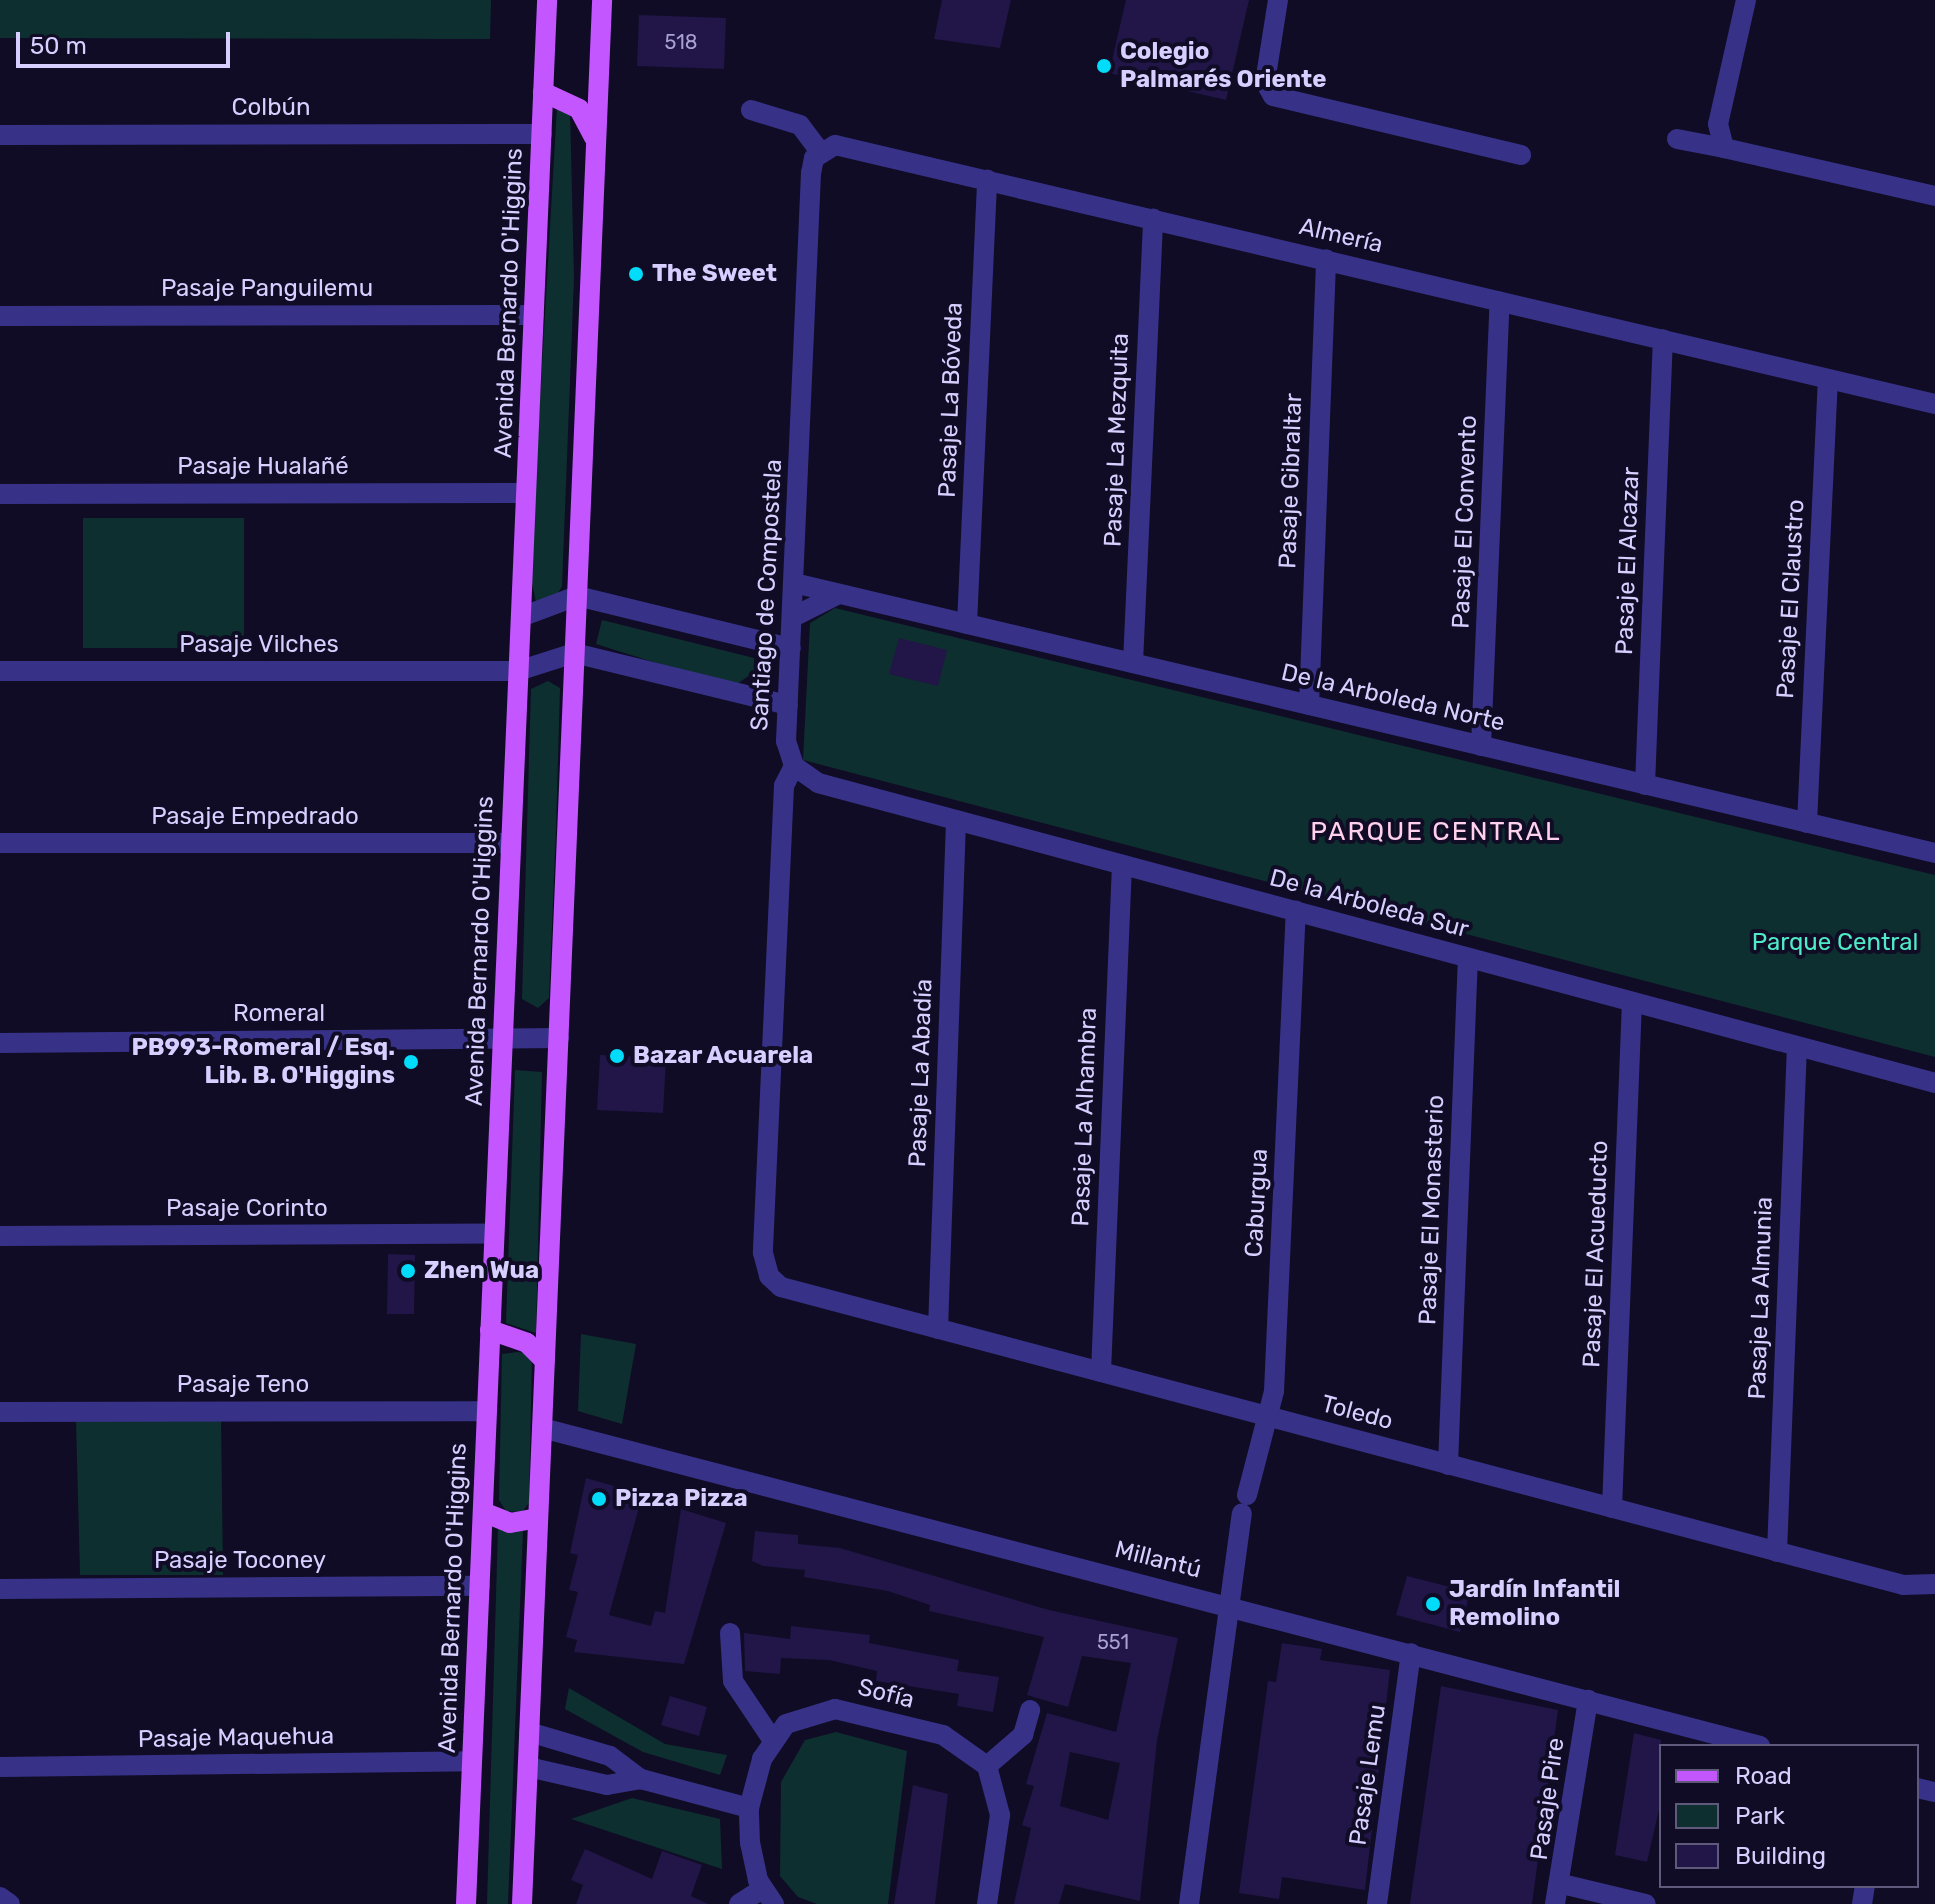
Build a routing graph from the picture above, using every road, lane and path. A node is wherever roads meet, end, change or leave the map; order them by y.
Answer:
1 (547, 0) edge
2 (602, 0) edge
3 (1278, 0) edge
4 (1746, 0) edge
5 (543, 92) junction
6 (751, 110) dead end
7 (542, 134) junction
8 (0, 135) edge
9 (1677, 139) dead end
10 (596, 144) junction
11 (1724, 148) junction
12 (820, 152) junction
13 (1521, 155) dead end
14 (987, 179) junction
15 (1935, 196) edge
16 (1153, 218) junction
17 (1326, 259) junction
18 (1500, 301) junction
19 (534, 315) junction
20 (0, 316) edge
21 (1663, 339) junction
22 (1828, 379) junction
23 (1935, 404) edge
24 (526, 493) junction
25 (0, 494) edge
26 (794, 583) junction
27 (839, 594) junction
28 (577, 596) junction
29 (521, 617) junction
30 (793, 617) junction
31 (967, 624) junction
32 (791, 648) junction
33 (574, 653) junction
34 (1133, 663) junction
35 (0, 671) edge
36 (518, 671) junction
37 (788, 705) junction
38 (1309, 705) junction
39 (1481, 746) junction
40 (794, 766) junction
41 (1645, 785) junction
42 (956, 820) junction
43 (1807, 823) junction
44 (0, 843) edge
45 (511, 843) junction
46 (1935, 853) edge
47 (1122, 864) junction
48 (1296, 911) junction
49 (1468, 957) junction
50 (1632, 1002) junction
51 (502, 1038) junction
52 (559, 1038) junction
53 (0, 1043) edge
54 (1797, 1046) junction
55 (1935, 1083) edge
56 (494, 1233) junction
57 (0, 1236) edge
58 (769, 1276) joint
59 (938, 1329) junction
60 (490, 1330) junction
61 (545, 1361) junction
62 (1101, 1372) junction
63 (487, 1411) junction
64 (0, 1412) edge
65 (1268, 1417) junction
66 (542, 1428) junction
67 (1448, 1465) junction
68 (1612, 1508) junction
69 (483, 1512) junction
70 (538, 1518) junction
71 (1777, 1552) junction
72 (1935, 1584) edge
73 (480, 1586) junction
74 (0, 1589) edge
75 (1230, 1605) junction
76 (730, 1633) dead end
77 (1411, 1653) junction
78 (1588, 1700) junction
79 (1030, 1710) dead end
80 (529, 1732) junction
81 (772, 1739) junction
82 (1753, 1744) edge
83 (472, 1761) junction
84 (987, 1766) junction
85 (0, 1767) edge
86 (528, 1767) junction
87 (641, 1779) junction
88 (749, 1808) junction
89 (1562, 1884) junction
90 (768, 1896) edge
91 (0, 1897) edge
92 (10, 1904) edge
93 (466, 1904) edge
94 (522, 1904) edge
95 (739, 1904) edge
96 (987, 1904) edge
97 (1189, 1904) edge
98 (1377, 1904) edge
99 (1555, 1904) edge
100 (1646, 1904) edge

1 - 5 main road, Avenida Bernardo O'Higgins
2 - 10 main road
3 - 13 street
4 - 11 street
5 - 7 main road, Avenida Bernardo O'Higgins
5 - 10 main road
6 - 12 street
7 - 8 street, Colbún
7 - 19 main road, Avenida Bernardo O'Higgins
9 - 11 street
10 - 28 main road
11 - 15 street
12 - 14 street, Almería
12 - 26 street, Santiago de Compostela
14 - 16 street, Almería
14 - 31 street, Pasaje La Bóveda
16 - 17 street, Almería
16 - 34 street, Pasaje La Mezquita
17 - 18 street, Almería
17 - 38 street, Pasaje Gibraltar
18 - 21 street, Almería
18 - 39 street, Pasaje El Convento
19 - 20 street, Pasaje Panguilemu
19 - 24 main road, Avenida Bernardo O'Higgins
21 - 22 street, Almería
21 - 41 street, Pasaje El Alcazar
22 - 23 street, Almería
22 - 43 street, Pasaje El Claustro
24 - 25 street, Pasaje Hualañé
24 - 29 main road, Avenida Bernardo O'Higgins
26 - 27 street, De la Arboleda Norte
26 - 30 street, Santiago de Compostela
27 - 30 street
27 - 31 street, De la Arboleda Norte
28 - 29 street
28 - 32 street
28 - 33 main road
29 - 36 main road, Avenida Bernardo O'Higgins
30 - 32 street, Santiago de Compostela
31 - 34 street, De la Arboleda Norte
32 - 37 street, Santiago de Compostela
33 - 36 street
33 - 37 street
33 - 52 main road
34 - 38 street, De la Arboleda Norte
35 - 36 street, Pasaje Vilches
36 - 45 main road, Avenida Bernardo O'Higgins
37 - 40 street, Santiago de Compostela
38 - 39 street, De la Arboleda Norte
39 - 41 street, De la Arboleda Norte
40 - 42 street, De la Arboleda Sur
40 - 58 street, Santiago de Compostela
41 - 43 street, De la Arboleda Norte
42 - 47 street, De la Arboleda Sur
42 - 59 street, Pasaje La Abadía
43 - 46 street, De la Arboleda Norte
44 - 45 street, Pasaje Empedrado
45 - 51 main road, Avenida Bernardo O'Higgins
47 - 48 street, De la Arboleda Sur
47 - 62 street, Pasaje La Alhambra
48 - 49 street, De la Arboleda Sur
48 - 65 street, Caburgua
49 - 50 street, De la Arboleda Sur
49 - 67 street, Pasaje El Monasterio
50 - 54 street, De la Arboleda Sur
50 - 68 street, Pasaje El Acueducto
51 - 52 street, Romeral
51 - 53 street, Romeral
51 - 56 main road, Avenida Bernardo O'Higgins
52 - 61 main road
54 - 55 street, De la Arboleda Sur
54 - 71 street, Pasaje La Almunia
56 - 57 street, Pasaje Corinto
56 - 60 main road, Avenida Bernardo O'Higgins
58 - 59 street, Toledo
59 - 62 street, Toledo
60 - 61 main road
60 - 63 main road, Avenida Bernardo O'Higgins
61 - 66 main road
62 - 65 street, Toledo
63 - 64 street, Pasaje Teno
63 - 69 main road, Avenida Bernardo O'Higgins
65 - 67 street, Toledo
65 - 75 street, Caburgua
66 - 70 main road
66 - 75 street, Millantú
67 - 68 street, Toledo
68 - 71 street, Toledo
69 - 70 main road
69 - 73 main road, Avenida Bernardo O'Higgins
70 - 80 main road
71 - 72 street, Toledo
73 - 74 street, Pasaje Toconey
73 - 83 main road, Avenida Bernardo O'Higgins
75 - 77 street, Millantú
75 - 97 street, Caburgua
76 - 81 street
77 - 78 street, Millantú
77 - 98 street, Pasaje Lemu
78 - 82 street, Millantú
78 - 89 street, Pasaje Pire
79 - 84 street
80 - 86 main road
80 - 87 street
81 - 84 street, Sofía
81 - 88 street
83 - 85 street, Pasaje Maquehua
83 - 93 main road, Avenida Bernardo O'Higgins
84 - 96 street
86 - 87 street
86 - 94 main road
87 - 88 street
88 - 90 street
89 - 99 street, Pasaje Pire
89 - 100 street
90 - 95 street
91 - 92 street

